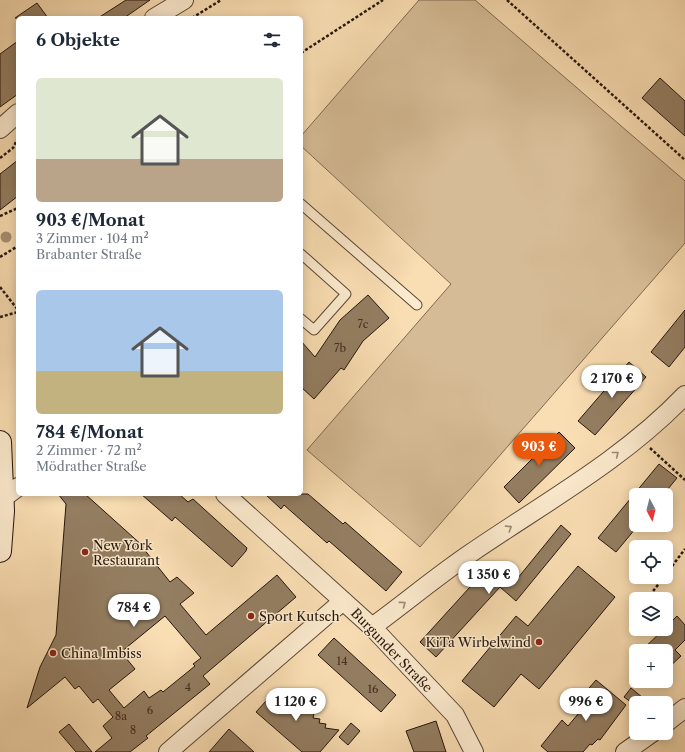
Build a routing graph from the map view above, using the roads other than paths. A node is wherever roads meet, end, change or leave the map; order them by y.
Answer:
1 (184, 0) edge
2 (157, 16) edge
3 (16, 115) edge
4 (0, 129) edge
5 (303, 206) edge
6 (303, 256) edge
7 (417, 305) dead end
8 (303, 321) edge
9 (685, 395) edge
10 (0, 442) edge
11 (10, 493) edge
12 (227, 496) edge
13 (0, 551) edge
14 (343, 601) junction
15 (372, 628) junction
16 (685, 708) edge
17 (673, 717) edge
18 (643, 740) edge
19 (630, 751) edge
20 (168, 752) edge
21 (474, 752) edge

1 - 2 street
3 - 4 street
5 - 7 lane
6 - 8 lane
15 -> 9 street
10 - 11 street
11 - 13 street
12 - 14 street, Burgunder Straße
14 - 15 street, Burgunder Straße
14 - 20 street
15 - 21 street, Burgunder Straße
16 - 17 street
18 - 19 street

